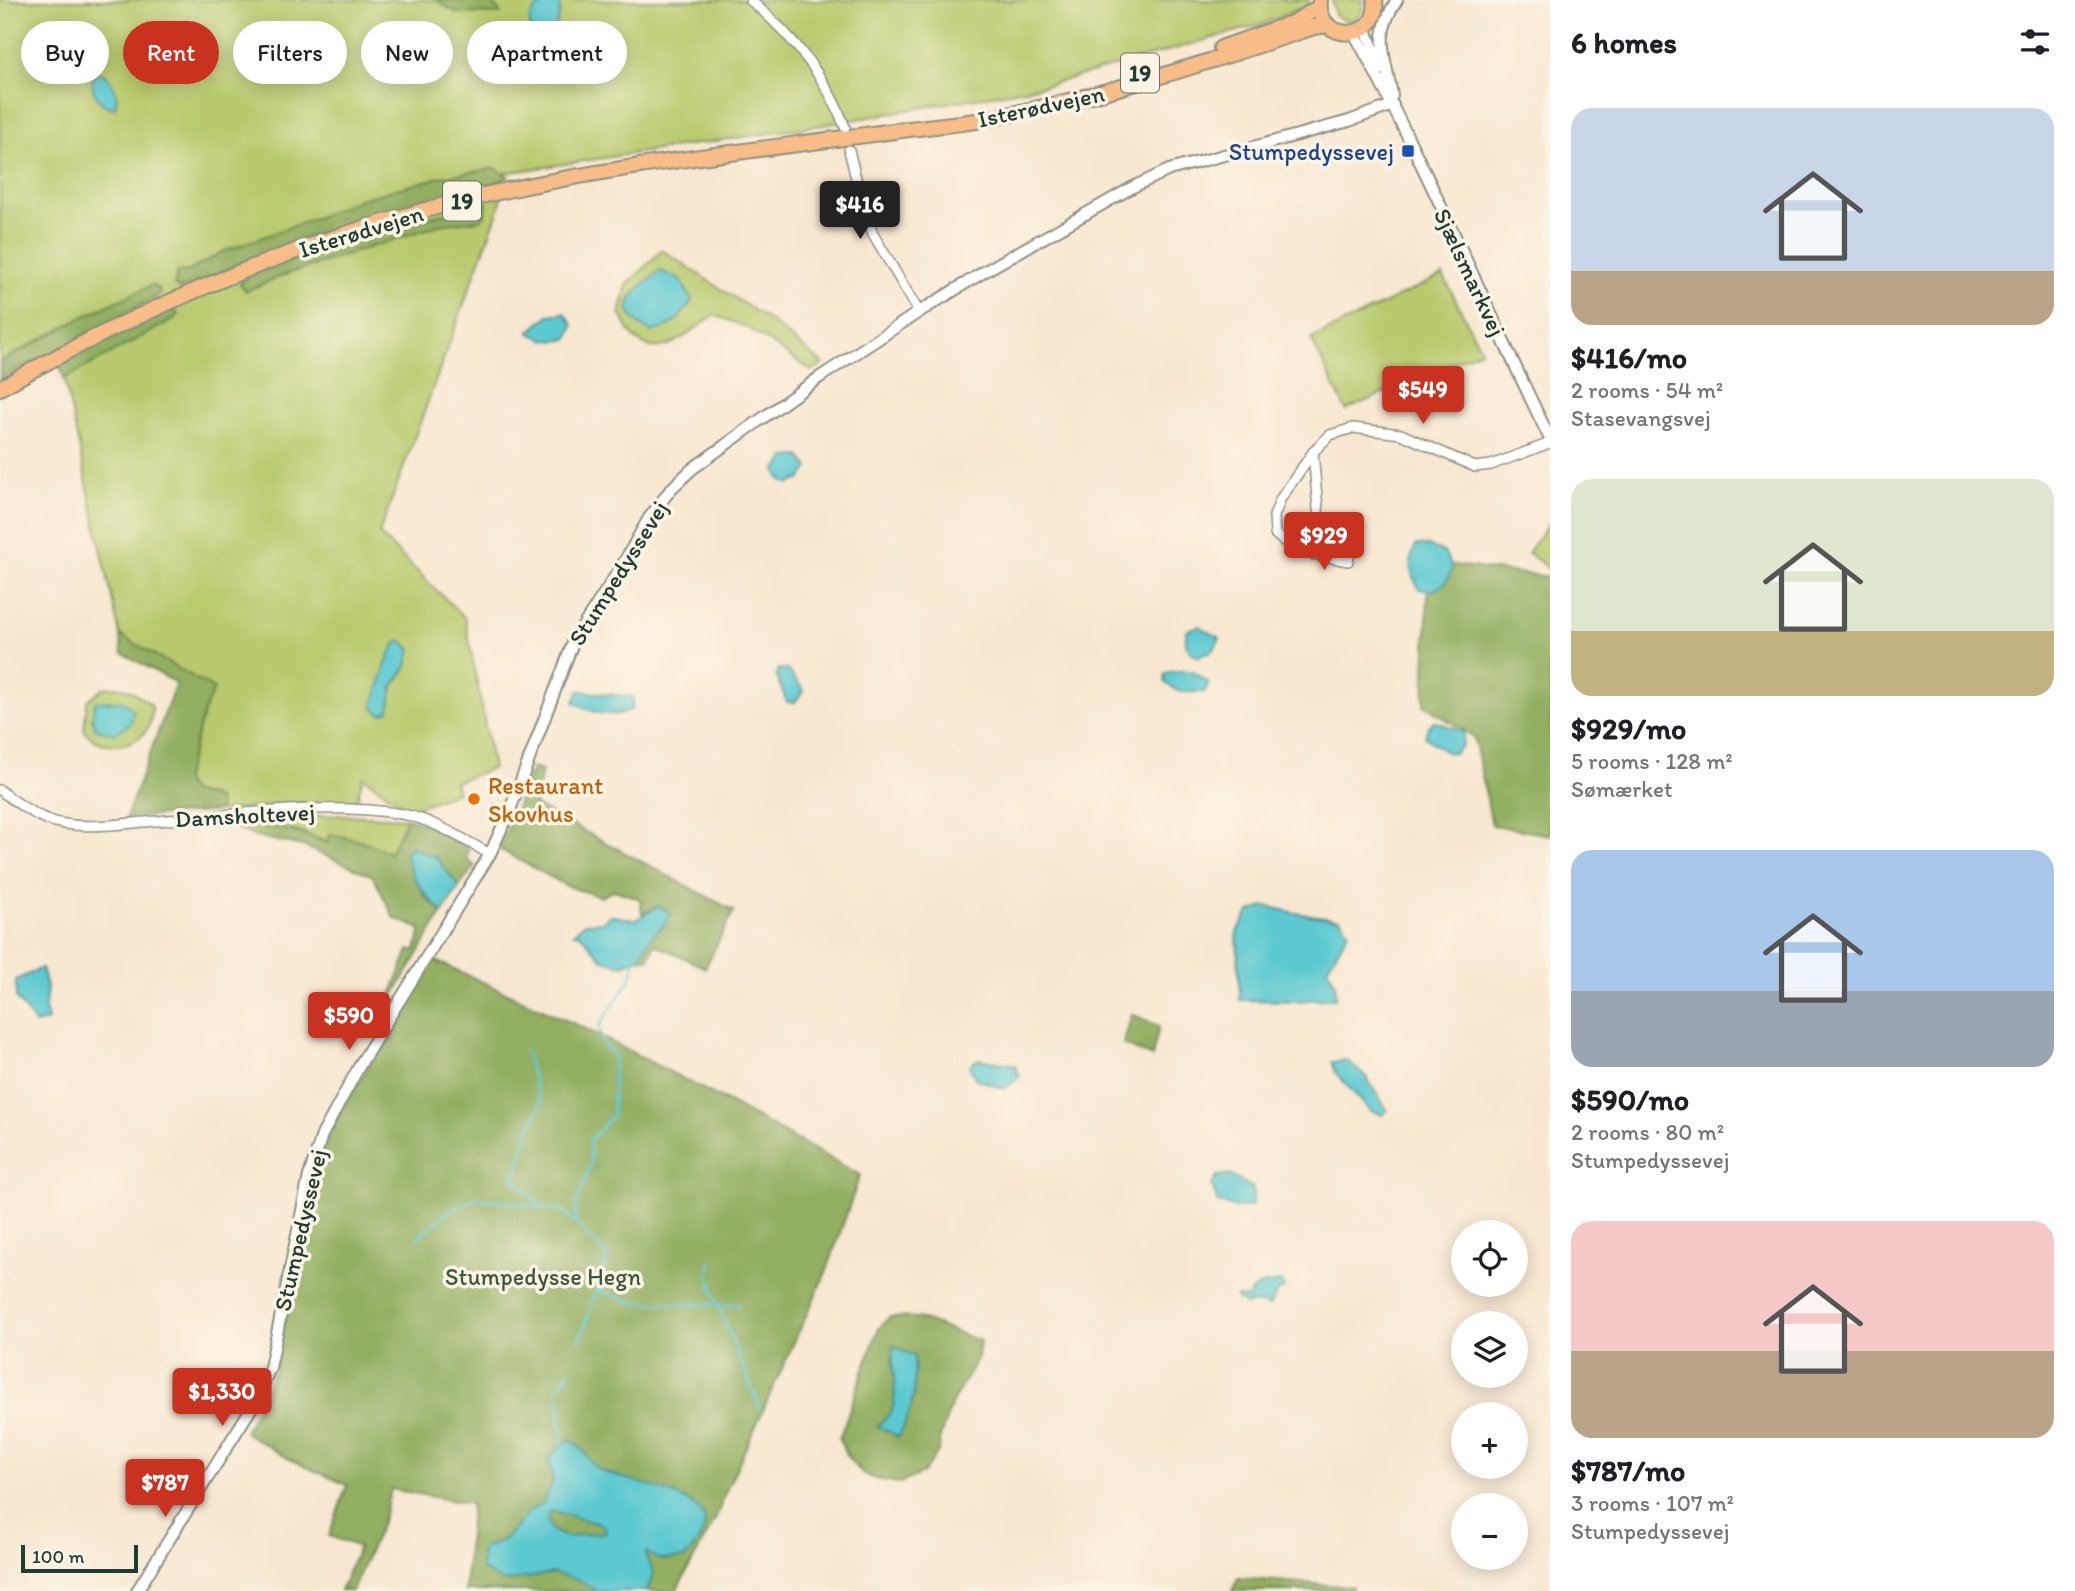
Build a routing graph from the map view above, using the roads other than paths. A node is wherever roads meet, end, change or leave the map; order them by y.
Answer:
1 (750, 0) edge
2 (1397, 0) edge
3 (1377, 2) edge
4 (1320, 4) edge
5 (1328, 25) junction
6 (1359, 30) junction
7 (1392, 100) junction
8 (955, 122) junction
9 (845, 127) dead end
10 (849, 150) dead end
11 (919, 312) junction
12 (0, 388) edge
13 (1550, 441) edge
14 (1313, 452) junction
15 (0, 790) edge
16 (490, 854) junction
17 (137, 1591) edge

1 - 9 street
2 - 7 street, Sjælsmarkvej
3 - 6 main road
4 - 5 main road, 19
4 - 8 main road, Isterødvejen / 19
5 - 6 main road
5 - 8 main road, Isterødvejen / 19
6 - 7 street, Sjælsmarkvej
7 - 11 street, Stumpedyssevej
7 - 13 street, Sjælsmarkvej
8 - 12 main road, Isterødvejen / 19
10 - 11 street
11 - 16 street, Stumpedyssevej
13 - 14 street
14 - 14 street
15 - 16 street, Damsholtevej
16 - 17 street, Stumpedyssevej

